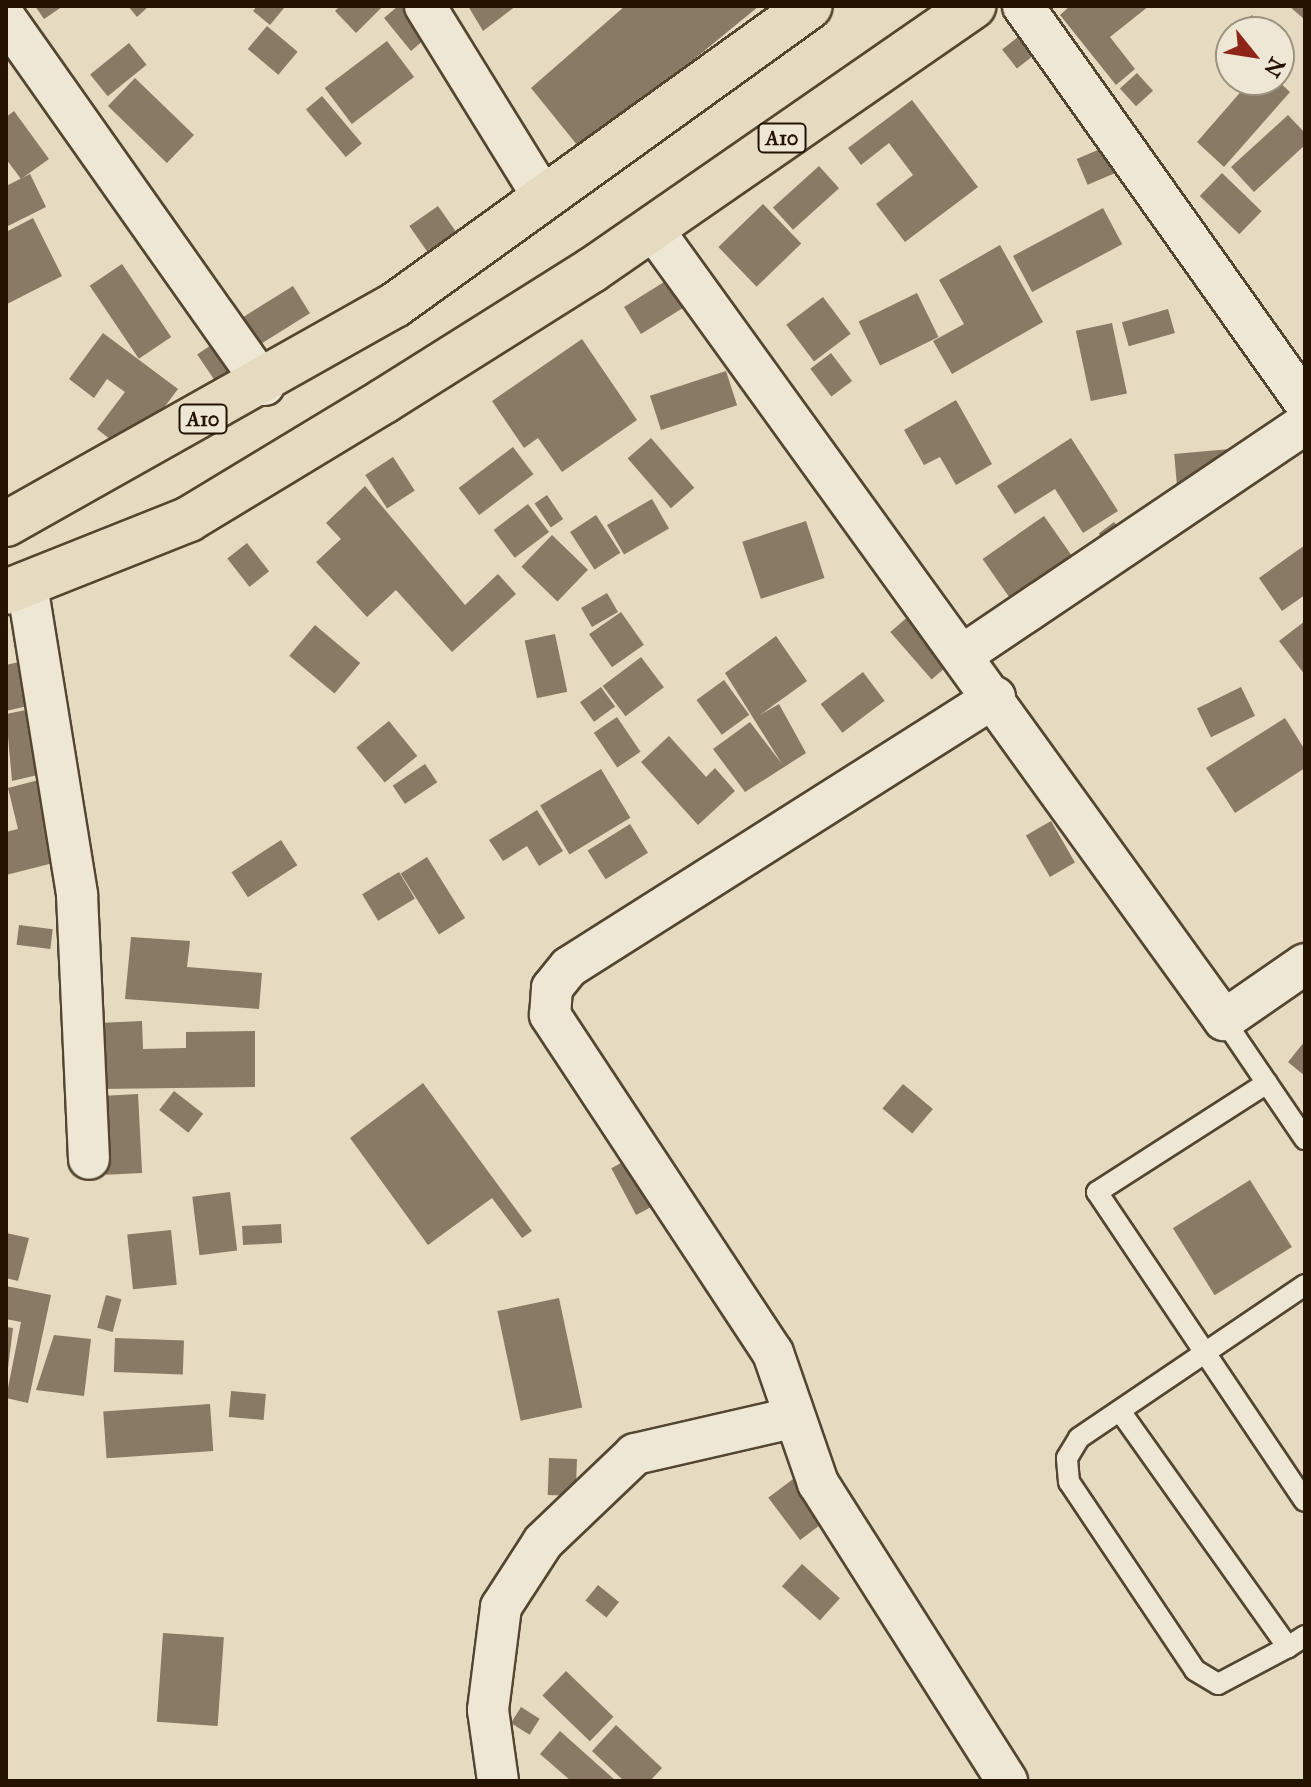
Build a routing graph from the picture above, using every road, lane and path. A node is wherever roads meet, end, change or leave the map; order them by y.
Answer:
1 (425, 6) edge
2 (810, 6) edge
3 (973, 6) edge
4 (1023, 6) edge
5 (6, 19) edge
6 (541, 194) junction
7 (652, 228) junction
8 (264, 385) junction
9 (1305, 403) edge
10 (1305, 424) edge
11 (6, 524) edge
12 (17, 588) edge
13 (964, 654) junction
14 (995, 697) junction
15 (1305, 964) edge
16 (1224, 1020) junction
17 (1267, 1083) junction
18 (1305, 1139) edge
19 (89, 1159) dead end
20 (1305, 1285) edge
21 (1204, 1354) junction
22 (1120, 1411) junction
23 (792, 1418) junction
24 (1305, 1501) edge
25 (1297, 1641) edge
26 (498, 1781) edge
27 (1007, 1781) edge

1 - 6 street
2 - 6 highway, A10
3 - 7 highway, A10
4 - 9 street
5 - 8 street
6 - 8 highway, A10
7 - 12 highway, A10
7 - 13 street
8 - 11 highway, A10
10 - 13 street
12 - 19 street
13 - 14 street
14 - 16 street
14 - 23 street
15 - 16 street
16 - 17 lane
17 - 18 lane
17 - 21 lane
20 - 21 lane
21 - 22 lane
21 - 24 lane
22 - 25 lane
22 - 25 lane
23 - 26 street
23 - 27 street

